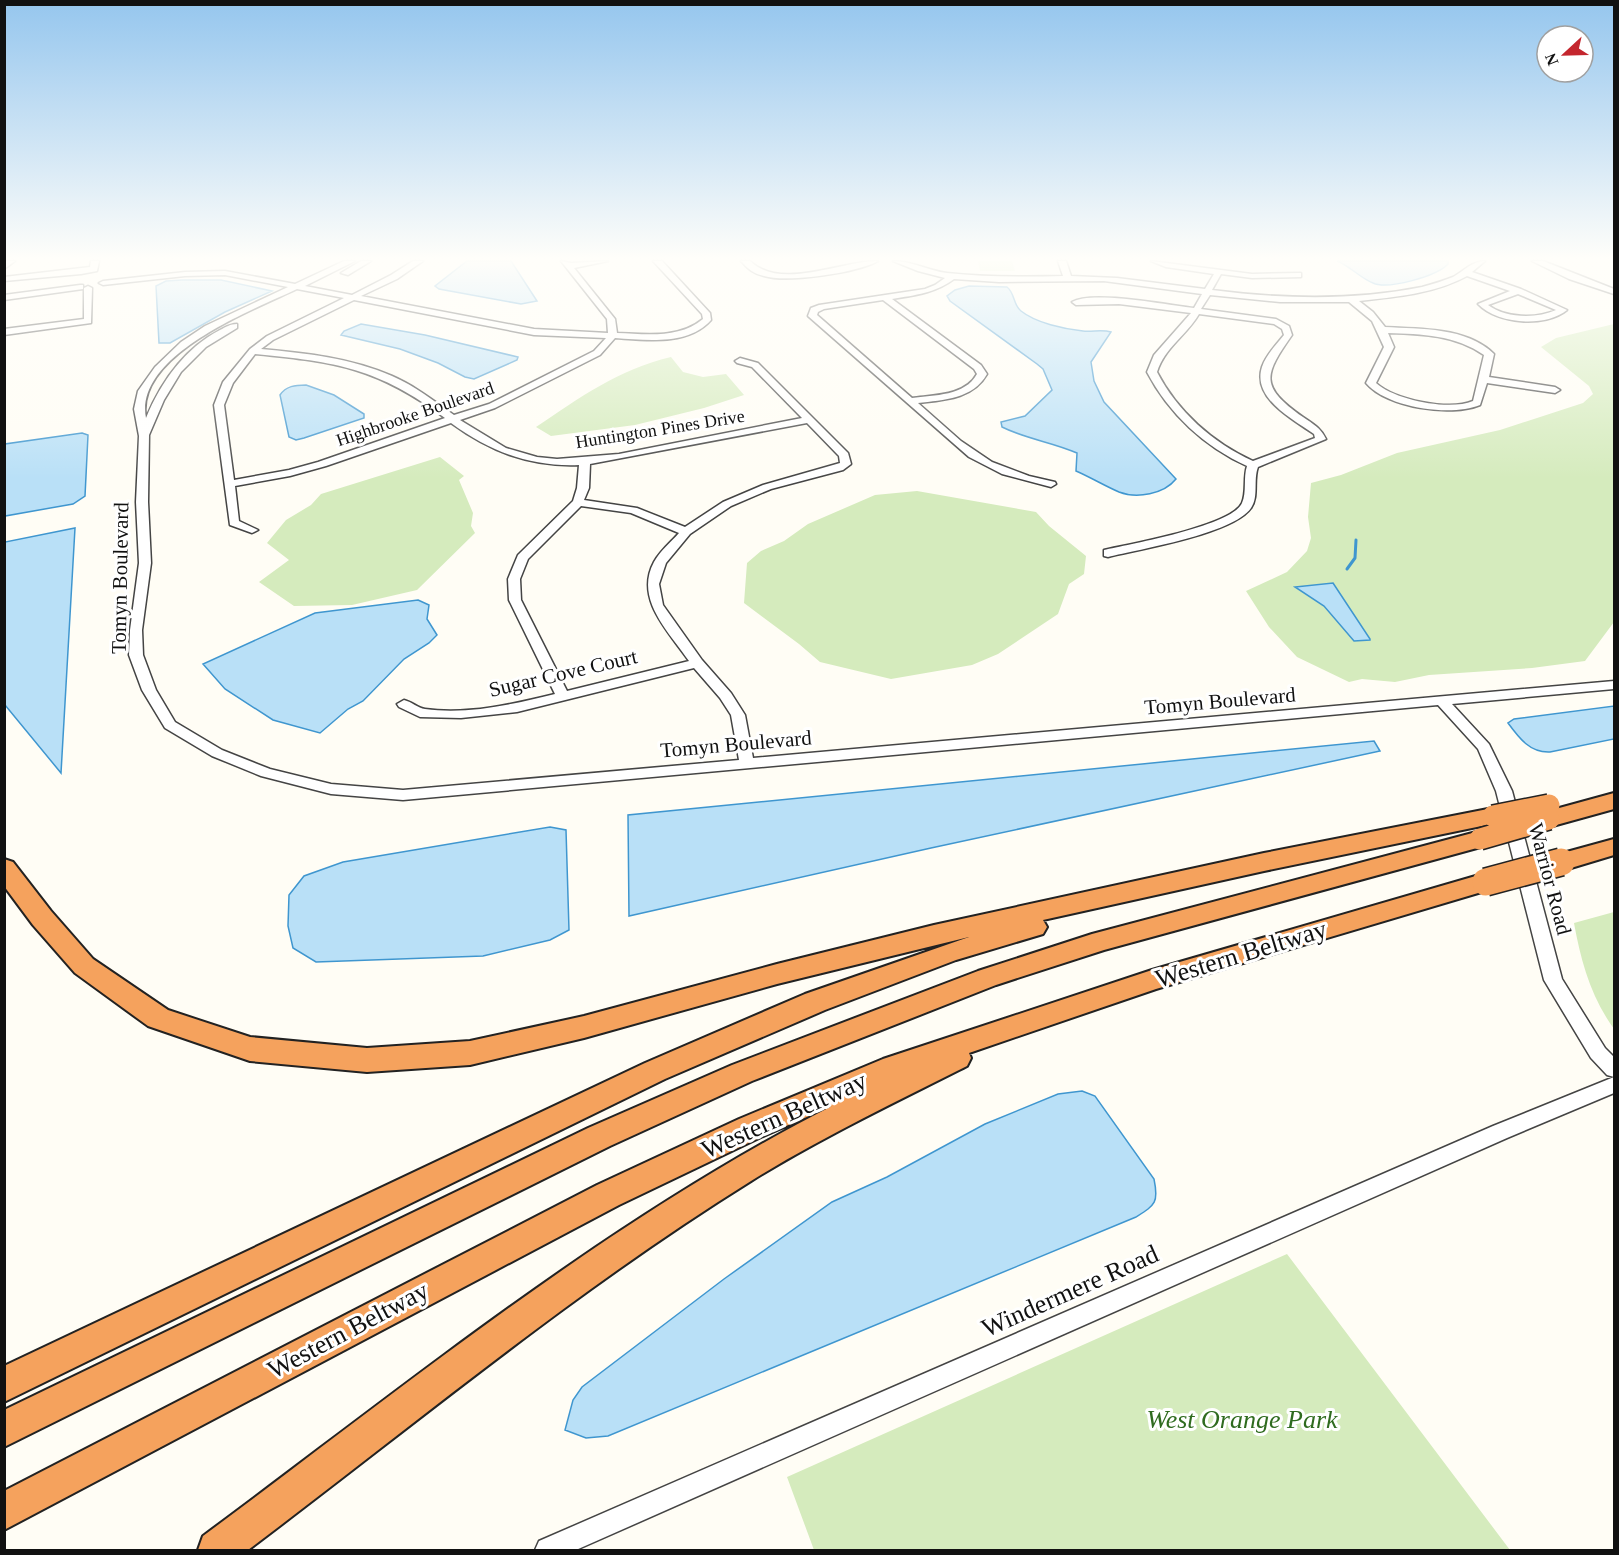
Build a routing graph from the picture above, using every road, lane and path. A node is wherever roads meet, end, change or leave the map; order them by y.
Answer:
1 (200, 334) edge
2 (220, 334) edge
3 (279, 334) edge
4 (565, 334) edge
5 (686, 334) edge
6 (832, 334) edge
7 (933, 334) edge
8 (1181, 334) edge
9 (1288, 334) edge
10 (1385, 334) edge
11 (1430, 334) edge
12 (612, 336) junction
13 (253, 351) junction
14 (740, 361) dead end
15 (1483, 379) junction
16 (1555, 390) dead end
17 (910, 401) junction
18 (1416, 402) junction
19 (1410, 416) dead end
20 (452, 420) junction
21 (809, 420) junction
22 (144, 436) junction
23 (585, 461) junction
24 (1253, 465) junction
25 (229, 484) junction
26 (1051, 484) dead end
27 (578, 502) junction
28 (252, 530) dead end
29 (686, 532) junction
30 (1108, 554) dead end
31 (697, 663) junction
32 (1614, 685) edge
33 (564, 698) junction
34 (1442, 701) junction
35 (404, 704) dead end
36 (747, 764) junction
37 (1614, 792) edge
38 (1614, 801) edge
39 (1549, 812) junction
40 (1486, 828) junction
41 (1614, 847) edge
42 (1264, 862) junction
43 (5, 868) edge
44 (1042, 1017) junction
45 (1614, 1070) edge
46 (1614, 1085) edge
47 (4, 1385) edge
48 (4, 1429) edge
49 (4, 1511) edge
50 (219, 1551) edge
51 (548, 1551) edge

1 - 22 street, Tomyn Boulevard
2 - 22 street, Tomyn Boulevard
3 - 13 street
4 - 12 street
5 - 12 street
6 - 17 street
7 - 17 street
8 - 24 street
9 - 24 street
10 - 18 street
11 - 15 street
12 - 20 street, Highbrooke Boulevard
13 - 20 street, Huntington Pines Drive
13 - 25 street
14 - 21 street
15 - 16 street
15 - 18 street
17 - 26 street
18 - 19 street
20 - 23 street, Huntington Pines Drive
20 - 25 street, Highbrooke Boulevard
21 - 23 street, Huntington Pines Drive
21 - 29 street
22 - 36 street, Tomyn Boulevard
23 - 27 street
24 - 30 street
25 - 28 street
27 - 29 street
27 - 33 street
29 - 31 street
31 - 33 street, Sugar Cove Court
31 - 36 street
32 - 34 street, Tomyn Boulevard
33 - 35 street, Sugar Cove Court
34 - 36 street, Tomyn Boulevard
34 - 45 street, Warrior Road
37 - 39 highway
38 - 39 highway, Western Beltway
39 - 40 highway, Western Beltway, bridge
40 - 42 highway
40 - 48 highway, Western Beltway
41 - 44 highway, Western Beltway, bridge
42 - 43 highway
42 - 47 highway
44 - 49 highway, Western Beltway
44 - 50 highway
46 - 51 street, Windermere Road

